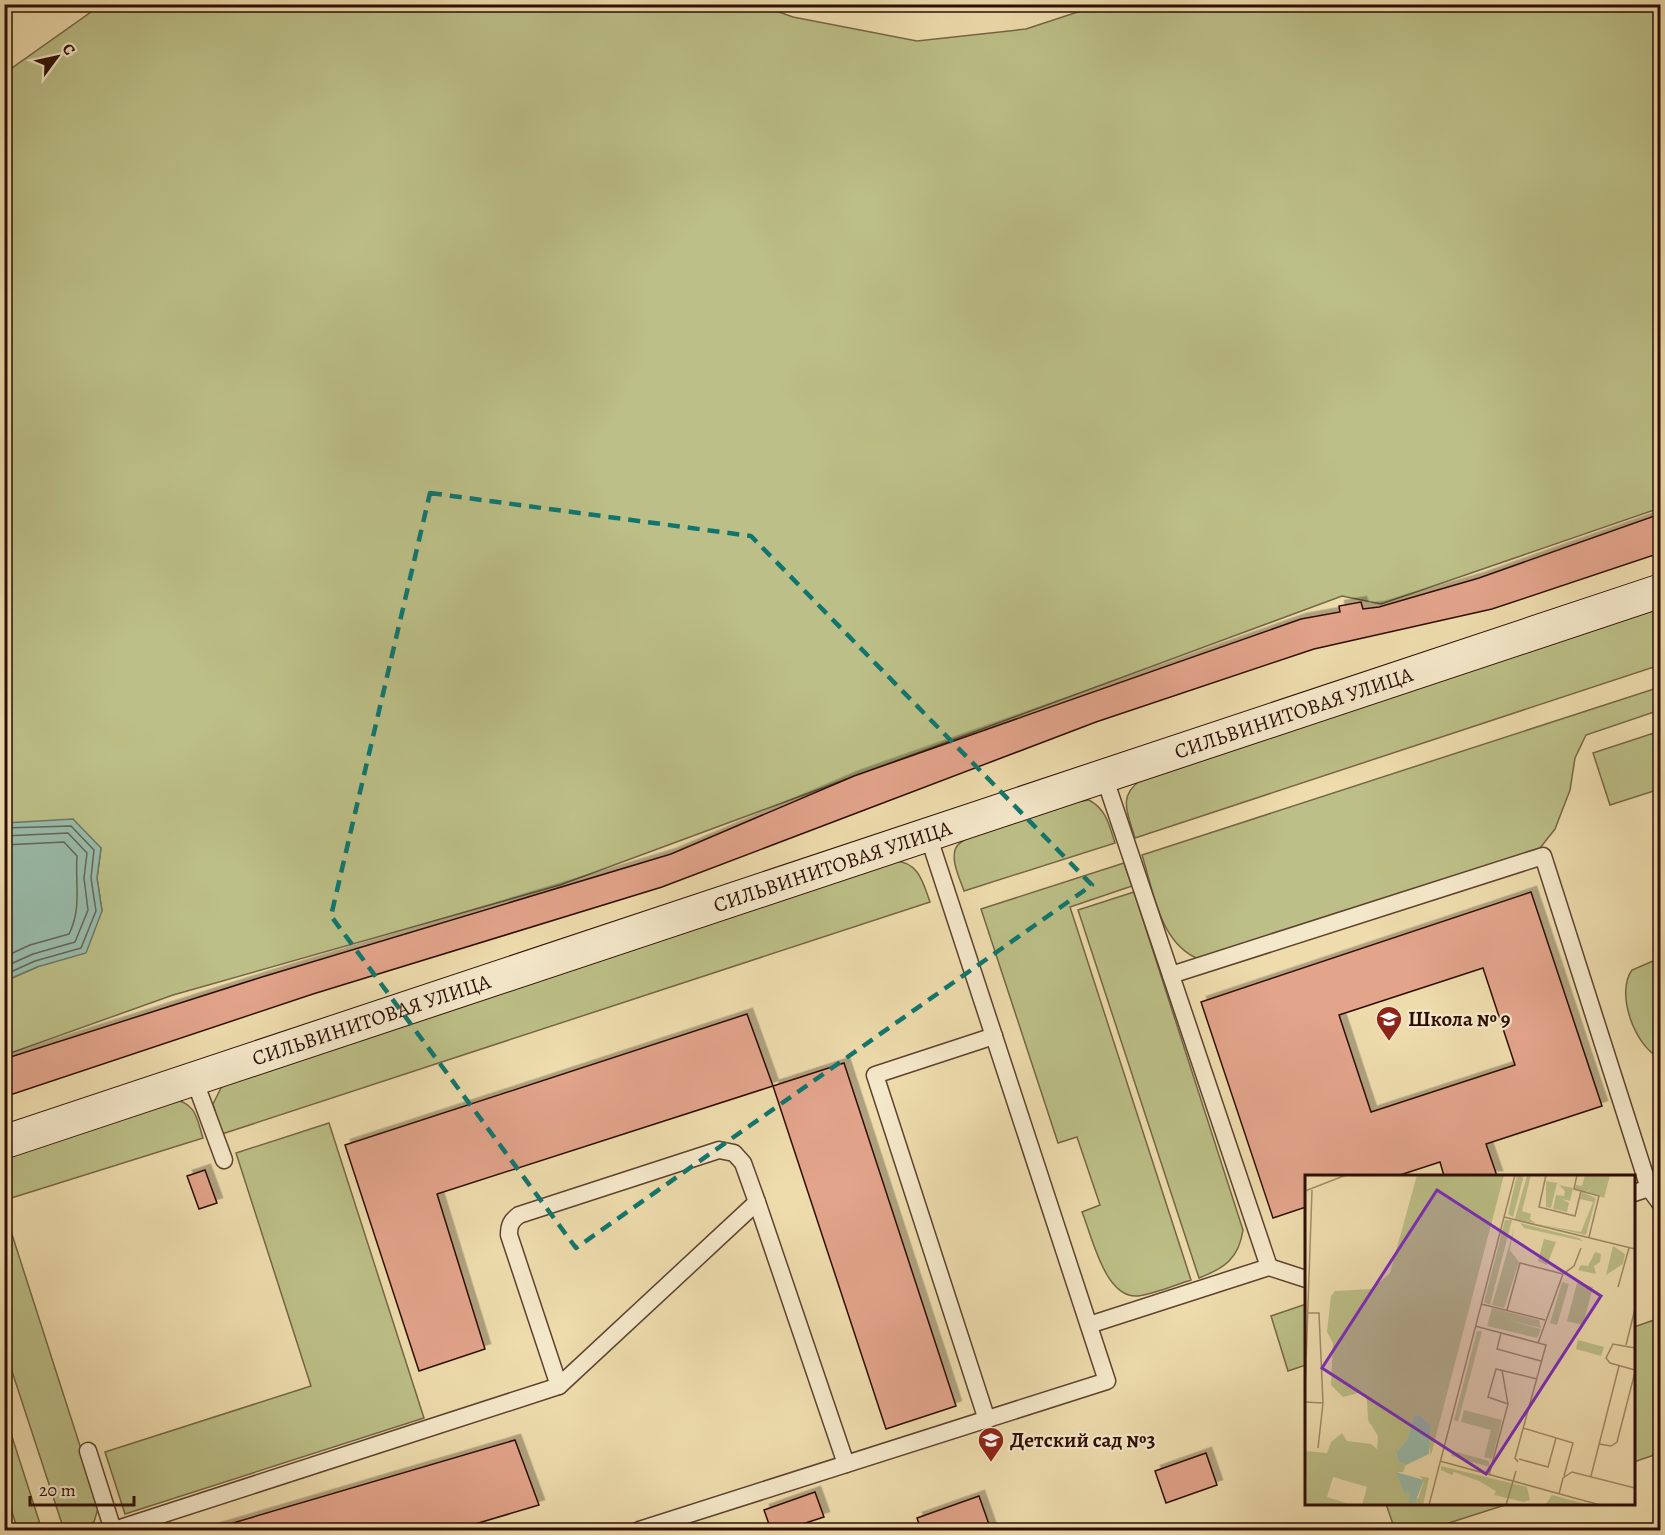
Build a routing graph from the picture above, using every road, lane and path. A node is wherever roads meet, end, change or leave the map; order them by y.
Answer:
1 (1660, 591) edge
2 (1104, 776) junction
3 (928, 835) junction
4 (1171, 975) junction
5 (994, 1036) junction
6 (194, 1079) junction
7 (4, 1142) edge
8 (224, 1160) dead end
9 (1641, 1191) edge
10 (757, 1202) junction
11 (1660, 1203) edge
12 (1269, 1267) junction
13 (1305, 1279) edge
14 (1089, 1325) junction
15 (559, 1386) junction
16 (987, 1420) junction
17 (88, 1451) dead end
18 (846, 1464) junction
19 (113, 1530) edge
20 (639, 1530) edge

1 - 2 street, СИЛЬВИНИТОВАЯ УЛИЦА
2 - 3 street, СИЛЬВИНИТОВАЯ УЛИЦА
2 - 4 lane
3 - 5 lane
3 - 6 street, СИЛЬВИНИТОВАЯ УЛИЦА
4 - 9 lane
4 - 12 lane
5 - 14 lane
5 - 16 lane
6 - 7 street, СИЛЬВИНИТОВАЯ УЛИЦА
6 - 8 lane
9 - 11 lane
10 - 15 lane
10 - 15 lane
10 - 18 lane
12 - 13 lane
12 - 14 lane
14 - 16 lane
15 - 19 lane
16 - 18 lane
17 - 19 lane
18 - 20 lane

